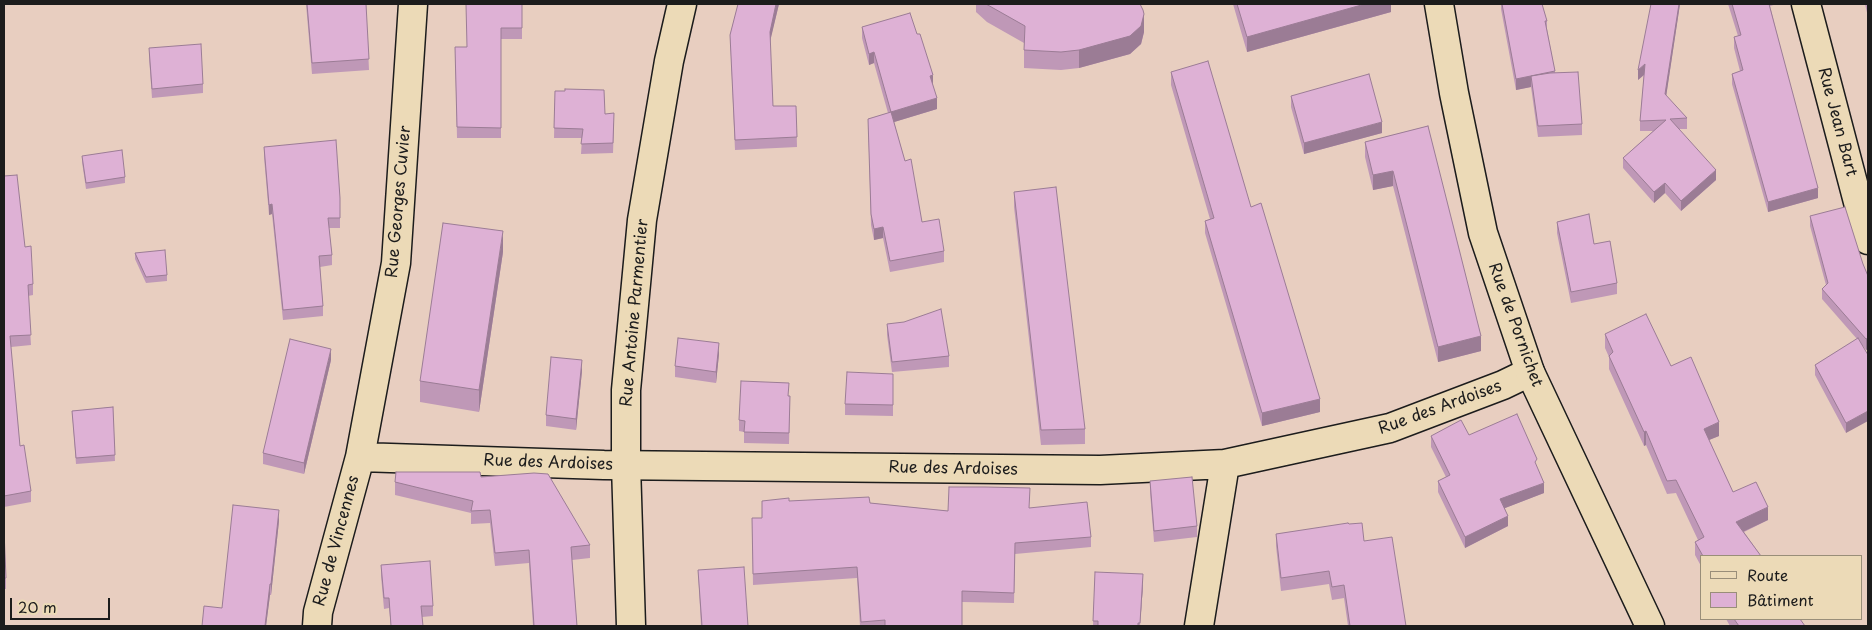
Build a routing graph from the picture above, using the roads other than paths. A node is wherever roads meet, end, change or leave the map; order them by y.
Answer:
1 (413, 4) edge
2 (682, 4) edge
3 (1439, 4) edge
4 (1806, 4) edge
5 (1868, 240) edge
6 (1530, 372) junction
7 (360, 457) junction
8 (1226, 464) junction
9 (626, 465) junction
10 (317, 626) edge
11 (631, 626) edge
12 (1199, 626) edge
13 (1650, 626) edge

1 - 7 street, Rue Georges Cuvier
2 - 9 street, Rue Antoine Parmentier
3 - 6 street, Rue de Pornichet
4 - 5 street, Rue Jean Bart
6 - 8 street, Rue des Ardoises
6 - 13 street, Rue de Pornichet
7 - 9 street, Rue des Ardoises
7 - 10 street, Rue de Vincennes
8 - 9 street, Rue des Ardoises
8 - 12 street
9 - 11 street, Rue Antoine Parmentier

